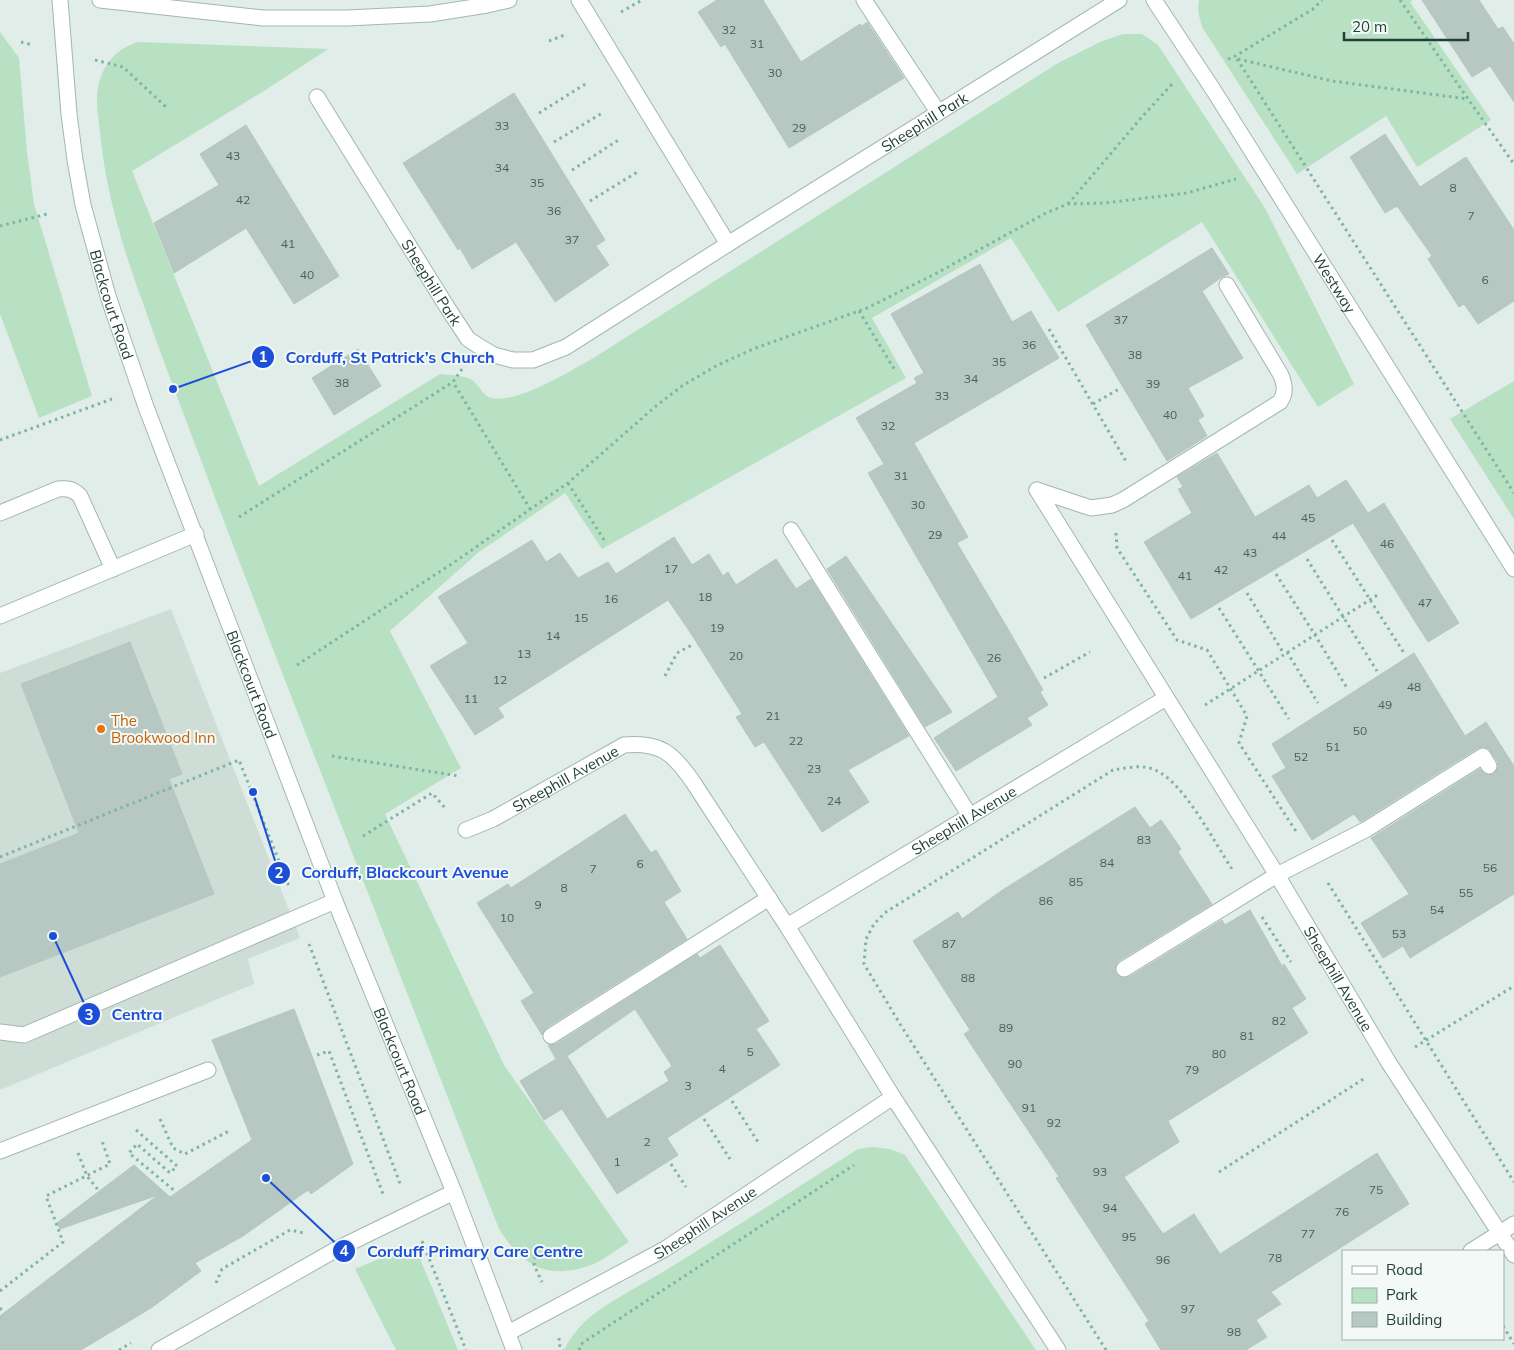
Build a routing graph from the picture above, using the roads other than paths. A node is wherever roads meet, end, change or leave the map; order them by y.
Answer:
1 (60, 0) edge
2 (100, 0) edge
3 (508, 0) edge
4 (578, 0) edge
5 (864, 0) edge
6 (1118, 0) edge
7 (1154, 0) edge
8 (317, 97) dead end
9 (938, 112) junction
10 (728, 244) junction
11 (1227, 286) dead end
12 (0, 513) edge
13 (791, 530) dead end
14 (196, 534) junction
15 (113, 569) junction
16 (1514, 569) edge
17 (0, 616) edge
18 (1166, 698) junction
19 (1489, 766) dead end
20 (970, 816) junction
21 (466, 830) road end
22 (1277, 875) junction
23 (769, 898) junction
24 (335, 901) junction
25 (787, 926) junction
26 (1124, 969) dead end
27 (0, 1032) edge
28 (551, 1036) dead end
29 (208, 1070) dead end
30 (893, 1097) junction
31 (0, 1151) edge
32 (454, 1192) junction
33 (1514, 1224) edge
34 (1500, 1233) junction
35 (1473, 1250) edge
36 (1514, 1255) edge
37 (508, 1333) junction
38 (159, 1350) edge
39 (514, 1350) edge
40 (1058, 1350) edge

1 - 14 street, Blackcourt Road
2 - 3 street
4 - 10 street
5 - 9 street
6 - 9 street, Sheephill Park
7 - 16 street, Westway
8 - 10 street, Sheephill Park
9 - 10 street, Sheephill Park
11 - 18 street, Sheephill Avenue
12 - 15 street
13 - 20 street
14 - 15 street
14 - 24 street, Blackcourt Road
15 - 17 street
18 - 20 street, Sheephill Avenue
18 - 22 street, Sheephill Avenue
19 - 22 street
20 - 25 street, Sheephill Avenue
21 - 23 street, Sheephill Avenue
22 - 26 street
22 - 34 street, Sheephill Avenue
23 - 25 street, Sheephill Avenue
23 - 28 street
24 - 27 street
24 - 32 street, Blackcourt Road
25 - 30 street, Sheephill Avenue
29 - 31 street
30 - 37 street, Sheephill Avenue
30 - 40 street, Sheephill Avenue
32 - 37 street, Blackcourt Road
32 - 38 street
33 - 34 street
34 - 35 street
34 - 36 street, Sheephill Avenue
37 - 39 street, Blackcourt Road

